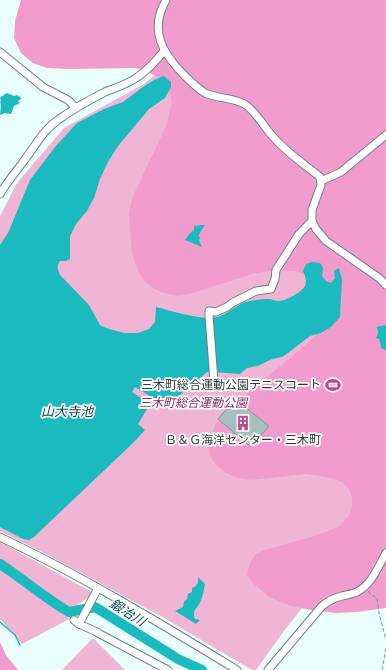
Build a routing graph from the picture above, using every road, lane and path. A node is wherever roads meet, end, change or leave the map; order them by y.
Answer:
1 (166, 0) edge
2 (164, 51) junction
3 (0, 52) edge
4 (76, 108) junction
5 (386, 135) edge
6 (321, 181) junction
7 (0, 194) edge
8 (312, 221) junction
9 (386, 285) edge
10 (214, 382) dead end
11 (0, 537) edge
12 (386, 552) edge
13 (370, 580) junction
14 (96, 591) junction
15 (386, 640) edge
16 (386, 648) edge
17 (168, 670) edge
18 (237, 670) edge
19 (268, 670) edge
20 (382, 670) edge

1 - 2 street
2 - 4 street
2 - 6 street
3 - 4 street
4 - 7 street
5 - 6 street
6 - 8 street
8 - 9 street
8 - 10 street
11 - 14 street
12 - 13 street
13 - 15 path
13 - 19 street
14 - 17 street
14 - 18 street
16 - 20 path

